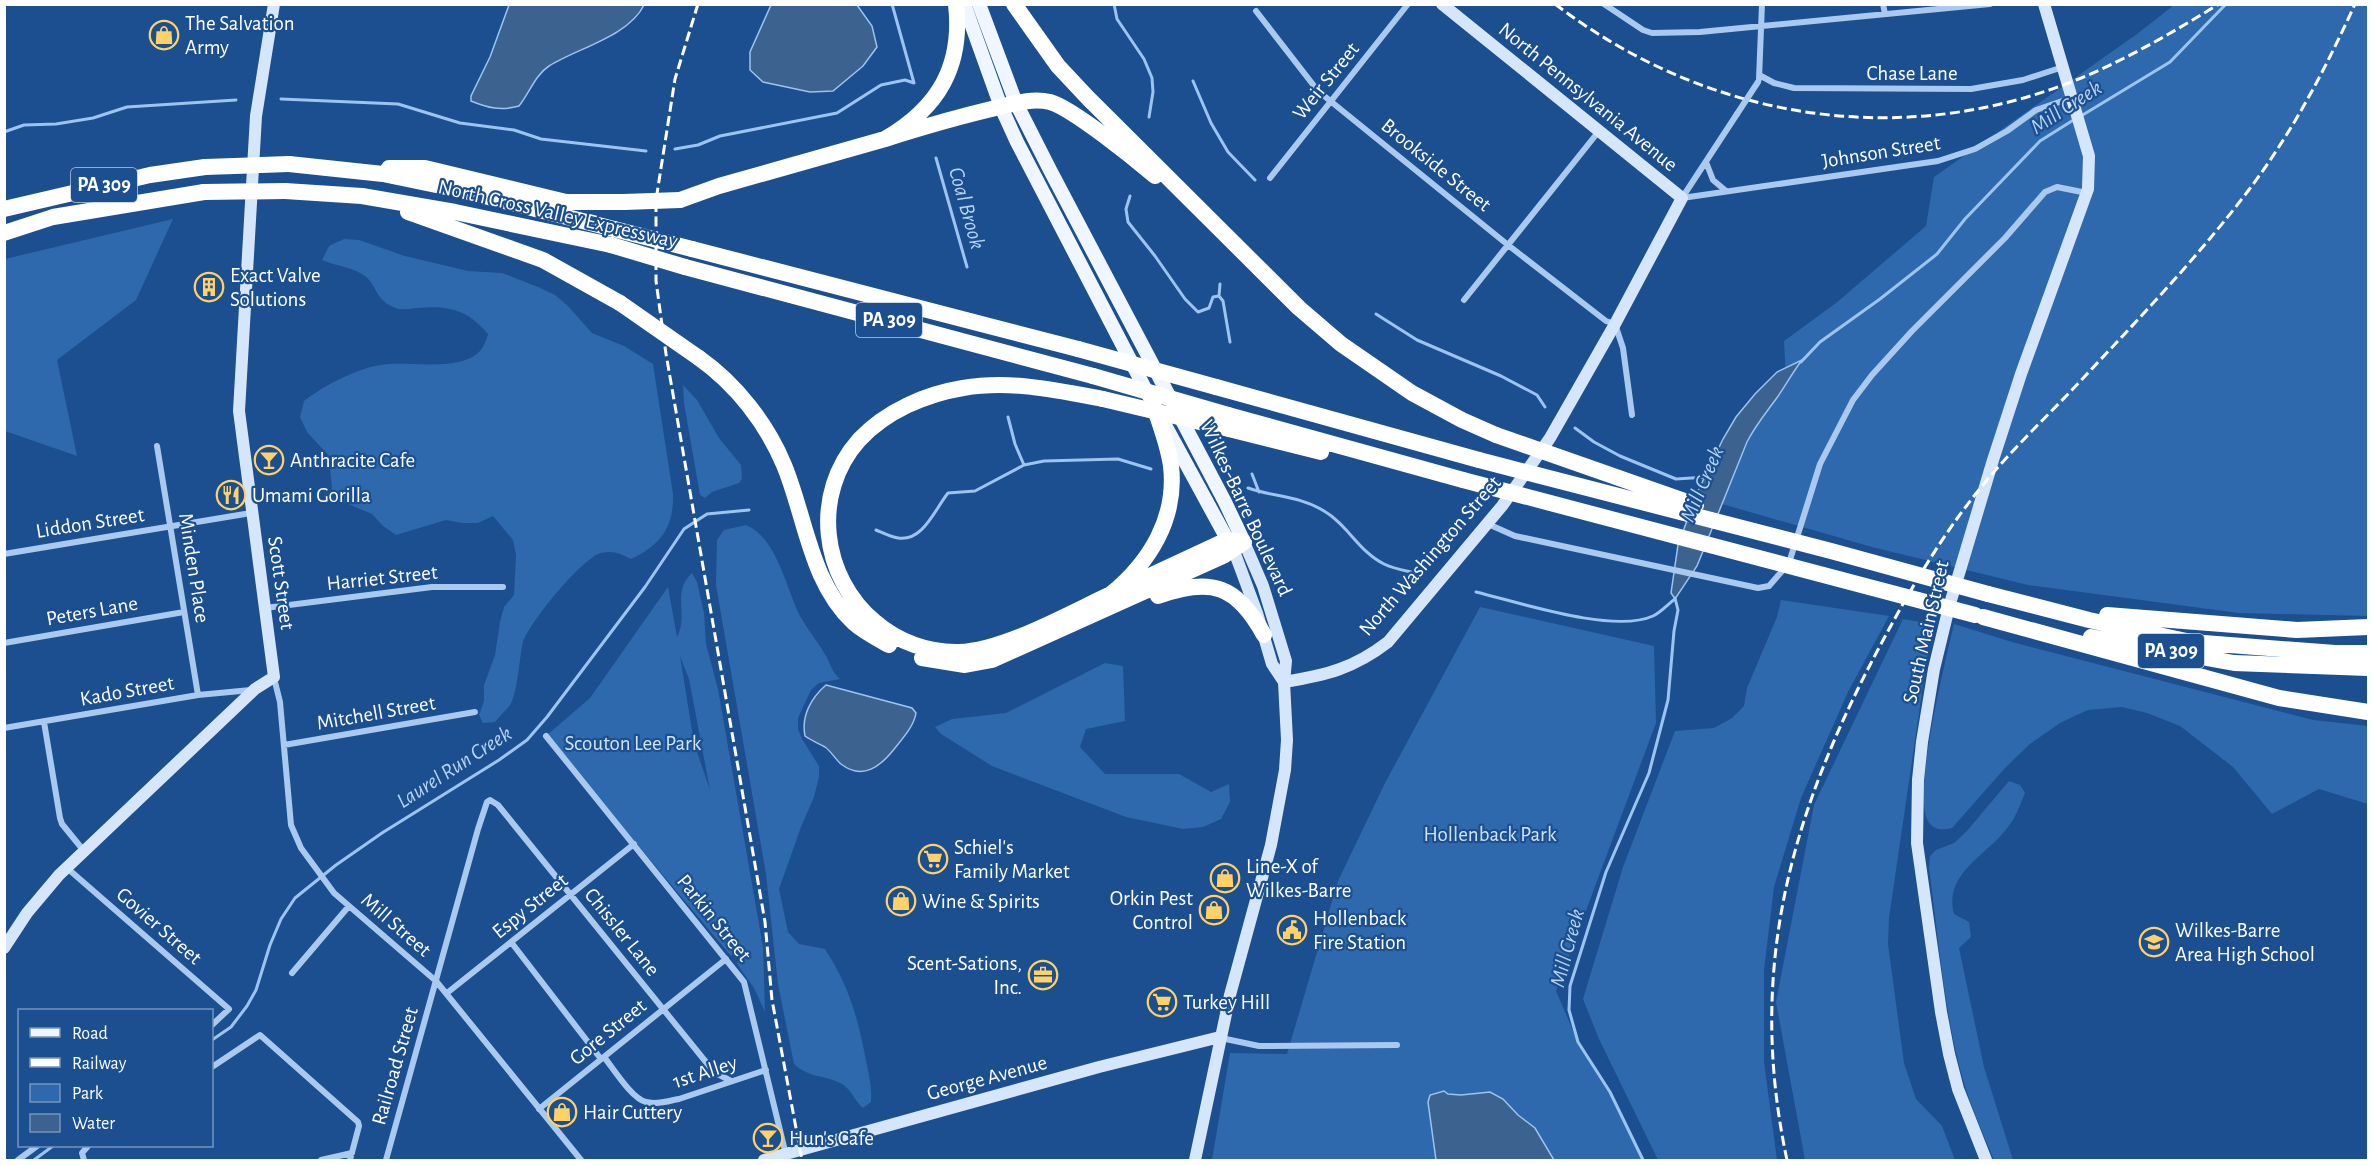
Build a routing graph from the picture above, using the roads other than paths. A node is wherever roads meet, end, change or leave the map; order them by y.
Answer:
1 (274, 4) edge
2 (956, 4) edge
3 (964, 4) edge
4 (979, 4) edge
5 (1014, 4) edge
6 (1408, 4) edge
7 (1442, 4) edge
8 (1604, 4) edge
9 (1762, 4) edge
10 (1883, 4) edge
11 (1990, 4) edge
12 (2044, 4) edge
13 (1256, 11) dead end
14 (1884, 14) junction
15 (1762, 26) junction
16 (2062, 67) junction
17 (1759, 79) junction
18 (1332, 102) junction
19 (2073, 103) junction
20 (1009, 105) junction
21 (1599, 131) junction
22 (885, 140) junction
23 (1706, 162) junction
24 (342, 169) junction
25 (1270, 178) dead end
26 (1726, 191) junction
27 (2088, 194) junction
28 (362, 196) junction
29 (1682, 198) junction
30 (4, 209) edge
31 (4, 233) edge
32 (612, 237) junction
33 (1508, 245) junction
34 (1253, 261) junction
35 (1464, 300) dead end
36 (1615, 324) junction
37 (1153, 404) junction
38 (1632, 415) dead end
39 (1228, 422) junction
40 (157, 446) dead end
41 (251, 513) junction
42 (1488, 524) junction
43 (171, 527) junction
44 (1235, 544) junction
45 (1831, 551) junction
46 (4, 554) edge
47 (503, 587) dead end
48 (1112, 594) junction
49 (1988, 594) junction
50 (264, 608) junction
51 (184, 612) junction
52 (1979, 616) junction
53 (2368, 627) edge
54 (1051, 635) junction
55 (1264, 635) junction
56 (4, 643) edge
57 (2368, 653) edge
58 (2368, 668) edge
59 (274, 677) junction
60 (1284, 682) junction
61 (255, 689) junction
62 (198, 695) junction
63 (475, 712) dead end
64 (2368, 712) edge
65 (44, 722) junction
66 (4, 728) edge
67 (546, 736) dead end
68 (284, 745) junction
69 (490, 800) joint
70 (634, 844) junction
71 (84, 851) junction
72 (67, 868) junction
73 (571, 895) junction
74 (349, 906) junction
75 (511, 942) junction
76 (4, 948) edge
77 (726, 958) junction
78 (292, 973) dead end
79 (436, 981) junction
80 (447, 993) junction
81 (663, 1010) junction
82 (213, 1024) edge
83 (1220, 1037) junction
84 (1397, 1045) dead end
85 (602, 1058) junction
86 (213, 1066) edge
87 (766, 1070) junction
88 (731, 1081) junction
89 (539, 1109) junction
90 (36, 1147) edge
91 (86, 1148) edge
92 (786, 1155) junction
93 (351, 1157) edge
94 (18, 1161) edge
95 (84, 1161) edge
96 (321, 1161) edge
97 (386, 1161) edge
98 (581, 1161) edge
99 (764, 1161) edge
100 (1195, 1161) edge
101 (1986, 1161) edge

1 - 41 street, Scott Street
2 - 22 highway
3 - 20 main road, Wilkes-Barre Boulevard
4 - 20 main road, Wilkes-Barre Boulevard
5 - 34 highway
6 - 18 street, Weir Street
7 - 21 street, North Pennsylvania Avenue
8 - 15 street
9 - 15 street
10 - 14 street
11 - 14 street
12 - 16 street, South Main Street
13 - 18 street, Brookside Street
14 - 15 street
15 - 17 street
16 - 17 street, Chase Lane
16 - 19 street, South Main Street
17 - 23 street, North Washington Street, bridge
18 - 25 street, Weir Street
18 - 33 street, Brookside Street
19 - 26 street, Johnson Street
19 - 27 street, South Main Street
20 - 22 highway
20 - 34 highway
20 - 37 main road, Wilkes-Barre Boulevard
20 - 44 main road, Wilkes-Barre Boulevard
21 - 29 street, North Pennsylvania Avenue
21 - 33 street
22 - 24 highway, bridge
23 - 26 street
23 - 29 street, North Washington Street
24 - 30 highway, North Cross Valley Expressway / PA 309, bridge
24 - 32 highway, North Cross Valley Expressway / PA 309
26 - 29 street, Johnson Street
27 - 42 street
27 - 101 street, South Main Street
28 - 31 highway, North Cross Valley Expressway / PA 309, bridge
28 - 32 highway, North Cross Valley Expressway / PA 309
28 - 54 highway, bridge
29 - 36 street, North Washington Street
32 - 39 highway, North Cross Valley Expressway / PA 309, bridge
32 - 45 highway, North Cross Valley Expressway / PA 309, bridge
33 - 35 street
33 - 36 street, Brookside Street
34 - 45 highway, bridge
36 - 38 street
36 - 42 street, North Washington Street
37 - 44 main road, Wilkes-Barre Boulevard
37 - 48 highway
39 - 48 highway, bridge
39 - 52 highway, PA 309, bridge
40 - 43 street, Minden Place
41 - 43 street, Liddon Street
41 - 50 street, Scott Street
42 - 60 street, North Washington Street
43 - 46 street, Liddon Street
43 - 51 street, Minden Place
44 - 48 highway
44 - 54 highway
44 - 55 street, Wilkes-Barre Boulevard
44 - 60 street, Wilkes-Barre Boulevard
45 - 49 highway, PA 309, bridge
47 - 50 street, Harriet Street
49 - 53 highway
49 - 57 highway, PA 309
50 - 59 street, Scott Street
51 - 56 street, Peters Lane
51 - 62 street, Minden Place
52 - 58 highway, PA 309
52 - 64 highway
54 - 55 highway
55 - 60 street, Wilkes-Barre Boulevard
59 - 61 street
59 - 68 street, Mill Street
60 - 83 street
61 - 62 street, Kado Street
61 - 71 street
62 - 65 street, Kado Street
63 - 68 street, Mitchell Street
65 - 66 street, Kado Street
65 - 71 street
67 - 70 street, Parkin Street
68 - 74 street, Mill Street
69 - 73 street, Chissler Lane
69 - 79 street, Railroad Street
70 - 73 street, Espy Street
70 - 77 street, Parkin Street
71 - 72 street
72 - 76 street
72 - 82 street, Govier Street
73 - 75 street, Espy Street
73 - 81 street, Chissler Lane
74 - 78 street
74 - 79 street, Mill Street
75 - 80 street, Espy Street
75 - 85 street, 1st Alley
77 - 81 street, Gore Street
77 - 87 street, Parkin Street
79 - 80 street, Mill Street
79 - 97 street, Railroad Street
80 - 89 street, Mill Street
81 - 85 street, Gore Street
81 - 88 street, Chissler Lane
83 - 84 street
83 - 92 street, George Avenue
83 - 100 street
85 - 88 street, 1st Alley
85 - 89 street, Gore Street
86 - 93 street
87 - 88 street, 1st Alley
87 - 92 street, Parkin Street
89 - 98 street, Mill Street
90 - 94 street
91 - 95 street
92 - 99 street, George Avenue
93 - 96 street

